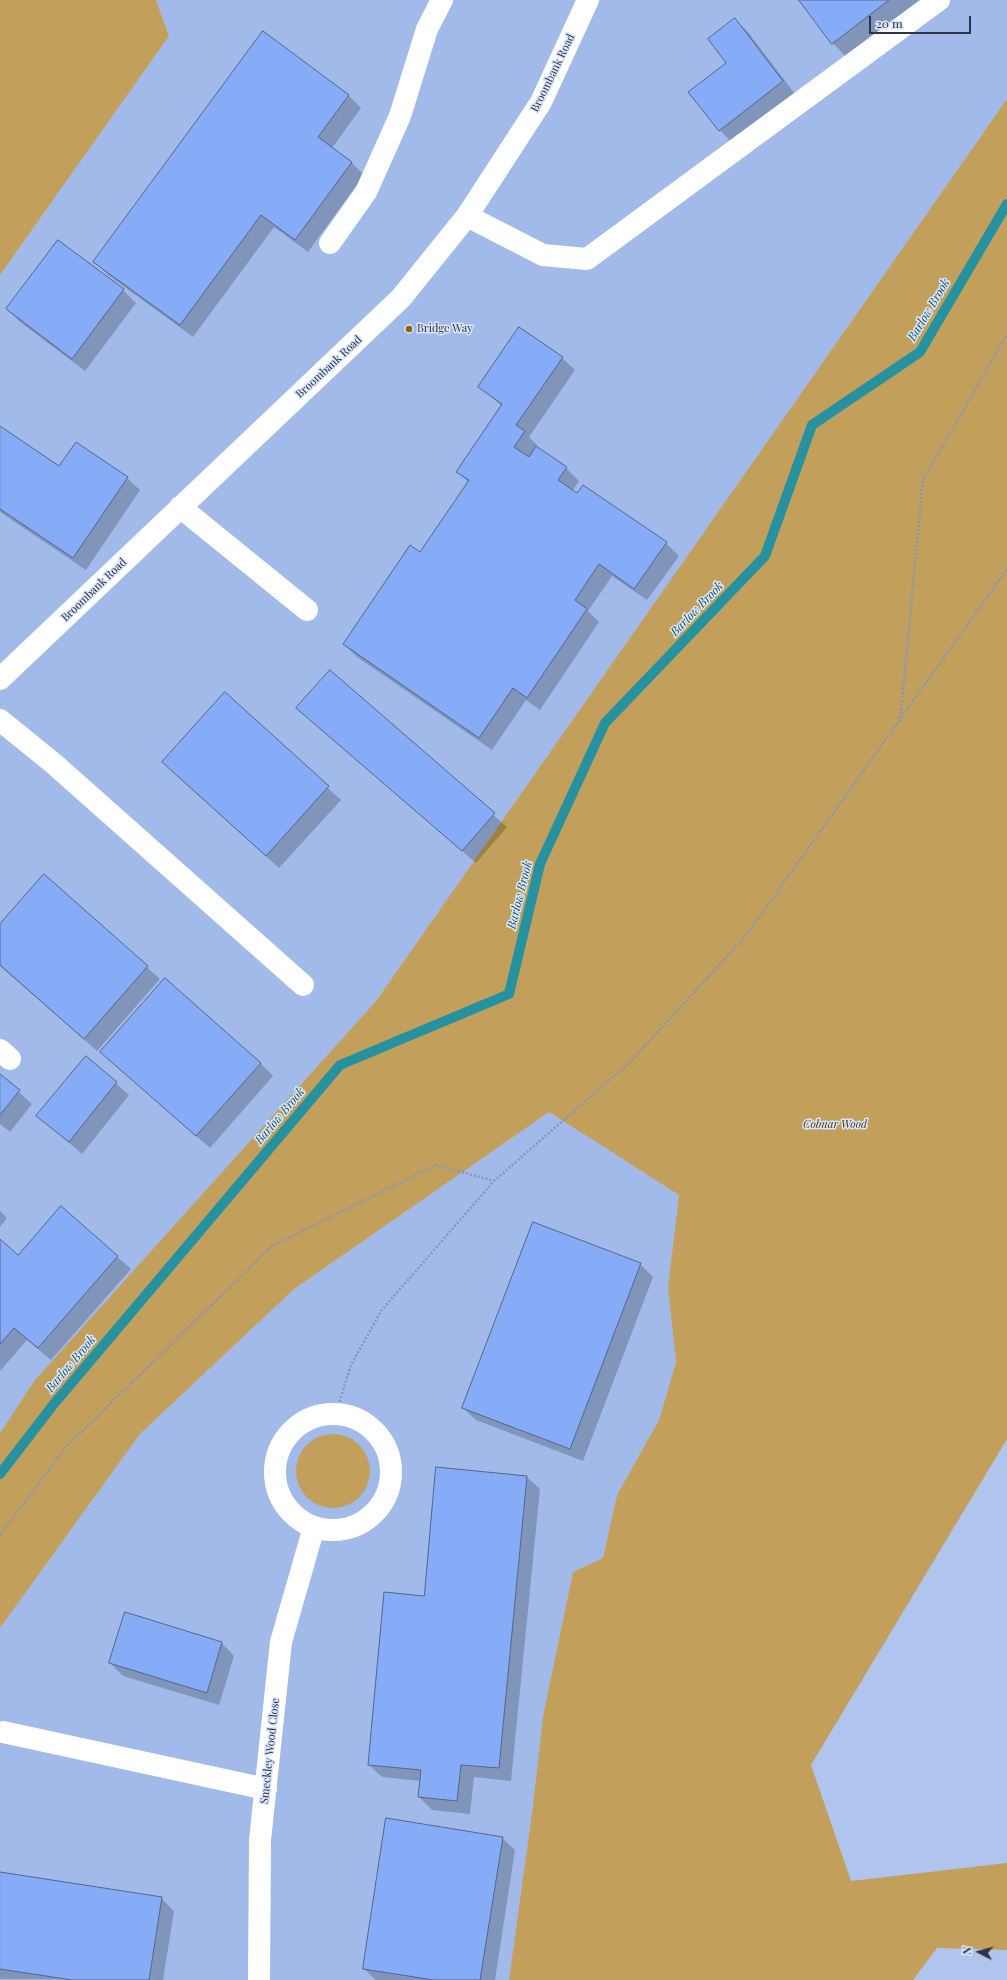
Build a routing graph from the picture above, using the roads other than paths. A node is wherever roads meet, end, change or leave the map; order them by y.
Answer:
1 (442, 0) edge
2 (588, 0) edge
3 (939, 0) edge
4 (467, 216) junction
5 (330, 243) dead end
6 (180, 508) junction
7 (307, 610) dead end
8 (0, 679) edge
9 (0, 720) edge
10 (303, 985) dead end
11 (314, 1528) junction
12 (3, 1732) dead end
13 (266, 1789) junction
14 (259, 1980) edge

1 - 5 street
2 - 4 street, Broombank Road
3 - 4 street
4 - 6 street, Broombank Road
6 - 7 street
6 - 8 street, Broombank Road
9 - 10 street
11 - 11 street
11 - 13 street, Smeckley Wood Close
12 - 13 street
13 - 14 street, Smeckley Wood Close

